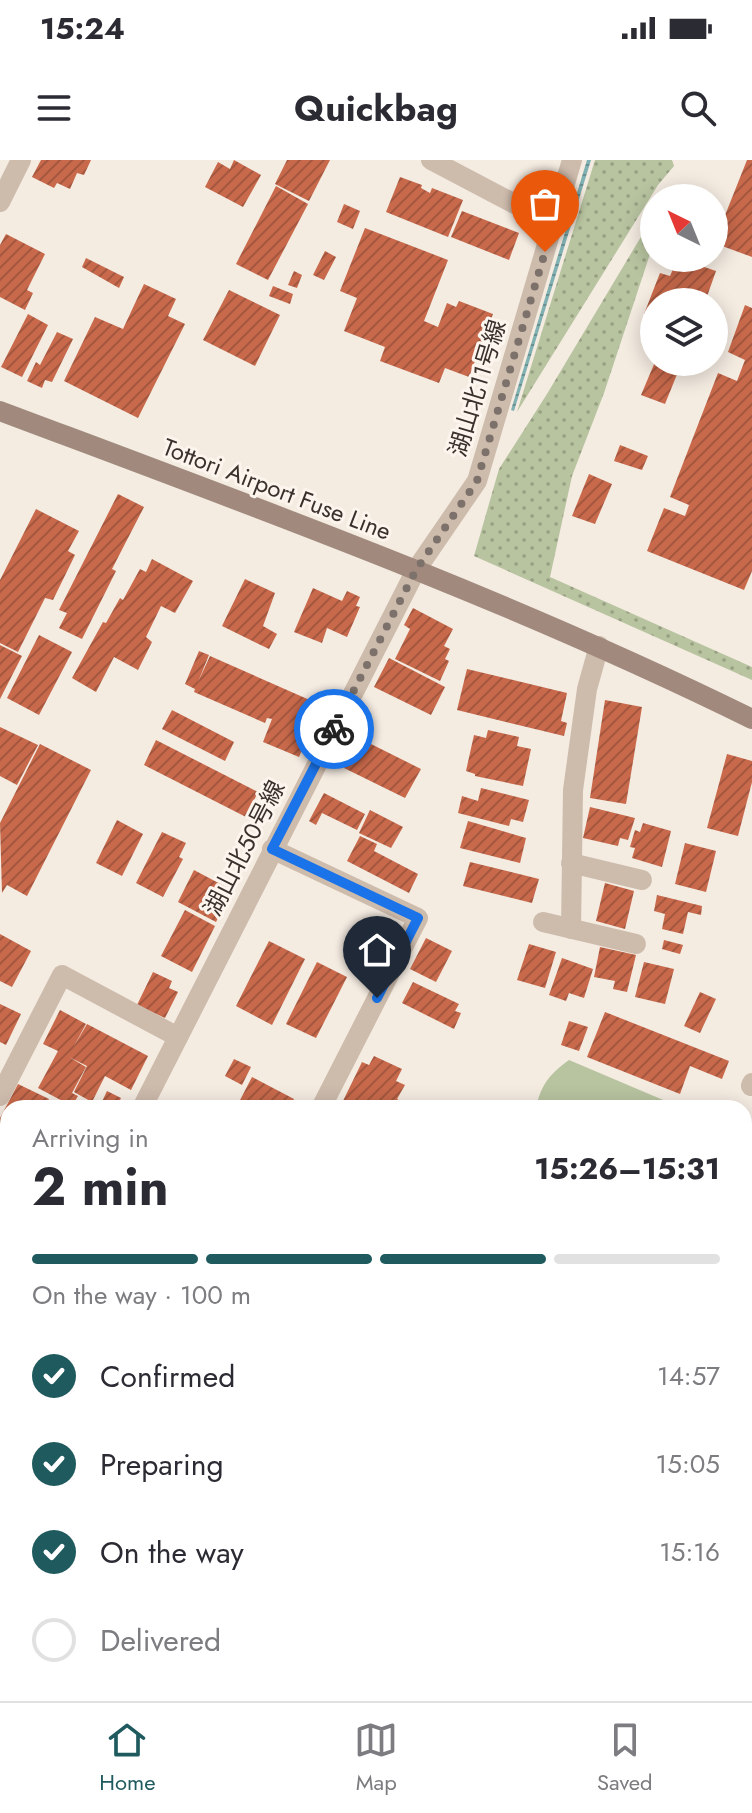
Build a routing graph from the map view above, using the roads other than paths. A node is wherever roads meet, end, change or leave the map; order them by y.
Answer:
1 (21, 160) edge
2 (431, 160) edge
3 (572, 160) edge
4 (0, 202) edge
5 (553, 224) junction
6 (0, 411) edge
7 (416, 570) junction
8 (599, 646) junction
9 (752, 719) edge
10 (272, 849) junction
11 (571, 863) junction
12 (642, 880) dead end
13 (543, 922) dead end
14 (571, 929) junction
15 (636, 944) dead end
16 (178, 1037) junction
17 (0, 1096) edge
18 (146, 1100) edge
19 (327, 1100) edge

1 - 4 street
2 - 5 street
3 - 5 street, 湖山北11号線
5 - 7 street, 湖山北11号線
6 - 7 main road, Tottori Airport Fuse Line
7 - 8 main road, Tottori Airport Fuse Line
7 - 10 street, 湖山北50号線
8 - 9 main road, Tottori Airport Fuse Line
8 - 11 street
10 - 16 street, 湖山北50号線
10 - 19 street
11 - 12 street
11 - 14 street
13 - 14 street
14 - 15 street
16 - 17 street
16 - 18 street, 湖山北50号線

